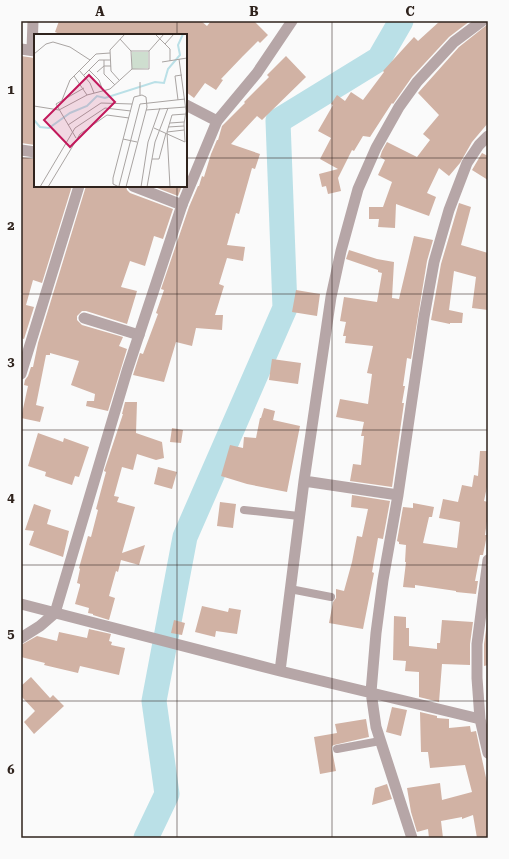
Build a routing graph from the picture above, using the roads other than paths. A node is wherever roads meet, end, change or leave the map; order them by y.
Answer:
1 (33, 21) edge
2 (292, 21) edge
3 (482, 21) edge
4 (29, 50) edge
5 (187, 106) edge
6 (217, 121) junction
7 (488, 136) edge
8 (21, 150) edge
9 (34, 152) edge
10 (79, 187) edge
11 (136, 187) edge
12 (182, 205) junction
13 (84, 318) dead end
14 (139, 335) junction
15 (21, 374) edge
16 (304, 481) junction
17 (398, 495) junction
18 (244, 510) dead end
19 (299, 516) junction
20 (488, 560) edge
21 (290, 589) junction
22 (331, 597) dead end
23 (21, 604) edge
24 (54, 614) junction
25 (21, 638) edge
26 (280, 671) junction
27 (371, 692) junction
28 (480, 719) junction
29 (380, 741) junction
30 (337, 749) dead end
31 (488, 753) edge
32 (412, 838) edge

1 - 4 street
2 - 6 street
3 - 16 street
5 - 6 street
6 - 12 street
7 - 17 street
8 - 9 street
10 - 15 street
11 - 12 street
12 - 14 street
13 - 14 street
14 - 24 street
16 - 17 street
16 - 19 street
17 - 27 street
18 - 19 lane
19 - 21 street
20 - 28 street
21 - 22 lane
21 - 26 street
23 - 24 street
24 - 25 street
24 - 26 street
26 - 27 street
27 - 28 street
27 - 29 street
28 - 31 street
29 - 30 lane
29 - 32 street

